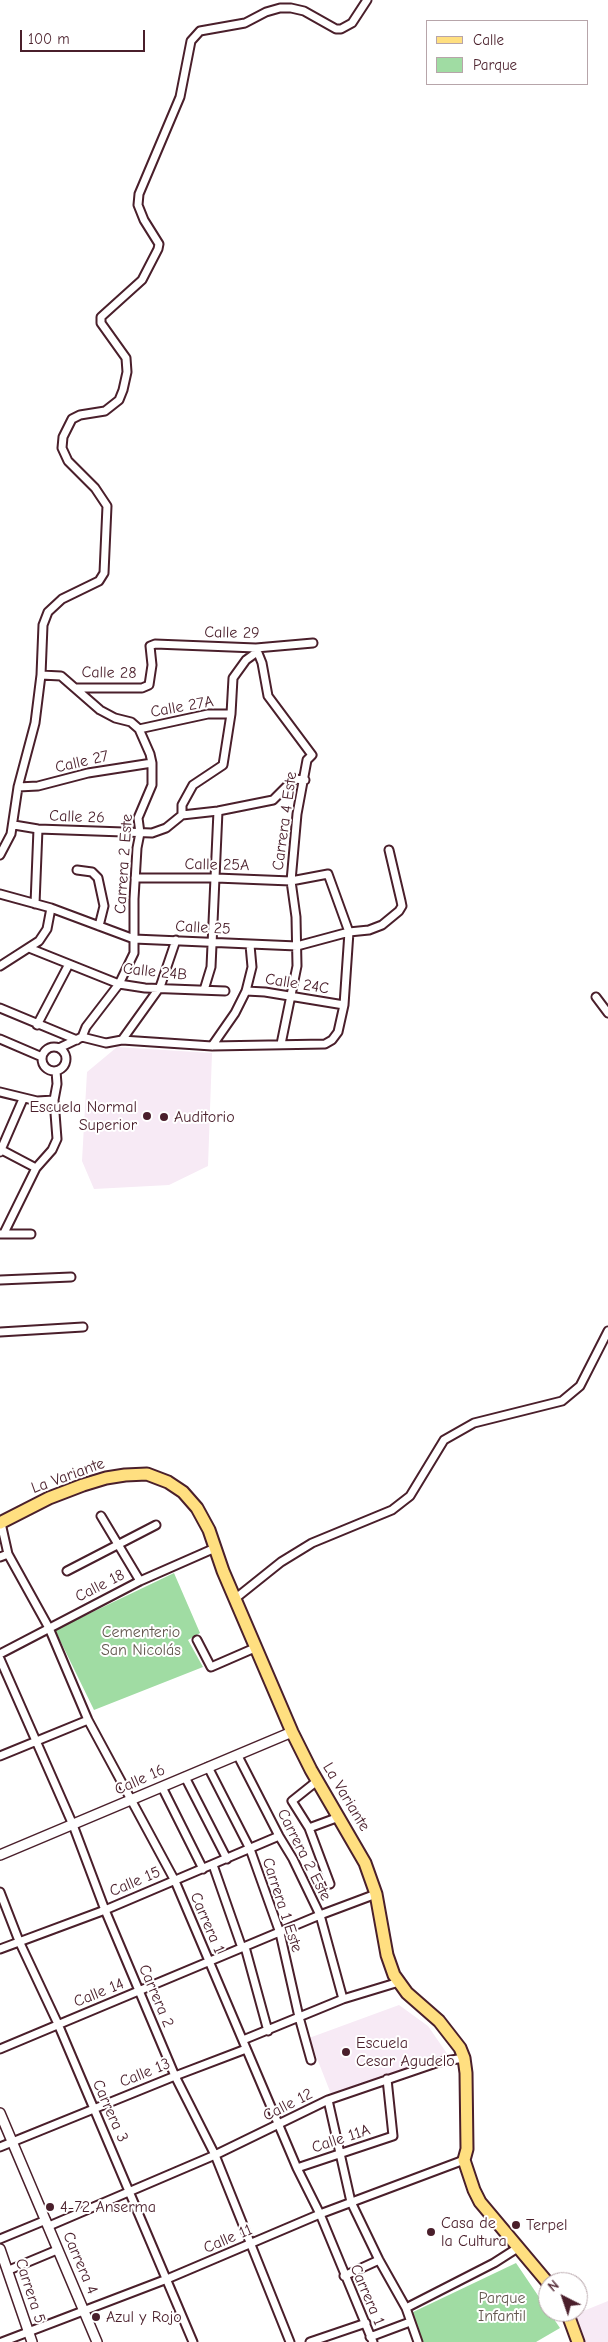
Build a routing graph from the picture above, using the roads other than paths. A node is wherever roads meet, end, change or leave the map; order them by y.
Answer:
1 (367, 0) edge
2 (313, 643) dead end
3 (256, 650) junction
4 (41, 675) junction
5 (149, 685) joint
6 (76, 688) junction
7 (231, 714) junction
8 (139, 729) junction
9 (152, 763) junction
10 (305, 780) junction
11 (18, 787) junction
12 (218, 811) junction
13 (182, 815) junction
14 (14, 825) junction
15 (38, 829) junction
16 (140, 833) junction
17 (389, 850) dead end
18 (0, 855) edge
19 (77, 870) dead end
20 (135, 878) junction
21 (216, 878) junction
22 (291, 881) junction
23 (0, 894) edge
24 (35, 904) junction
25 (51, 908) junction
26 (99, 926) junction
27 (349, 932) junction
28 (134, 939) junction
29 (176, 940) junction
30 (211, 941) junction
31 (250, 945) junction
32 (297, 946) junction
33 (29, 948) junction
34 (69, 964) junction
35 (0, 966) edge
36 (119, 984) junction
37 (160, 987) junction
38 (204, 990) junction
39 (225, 991) dead end
40 (246, 991) junction
41 (292, 996) junction
42 (596, 997) dead end
43 (344, 1005) junction
44 (0, 1008) edge
45 (608, 1013) edge
46 (37, 1024) junction
47 (79, 1038) junction
48 (0, 1039) edge
49 (122, 1040) junction
50 (282, 1044) junction
51 (212, 1046) junction
52 (58, 1048) junction
53 (42, 1057) junction
54 (56, 1071) junction
55 (0, 1092) edge
56 (23, 1099) junction
57 (54, 1100) junction
58 (0, 1150) edge
59 (36, 1168) junction
60 (2, 1234) edge
61 (31, 1234) dead end
62 (71, 1277) dead end
63 (0, 1280) edge
64 (83, 1327) dead end
65 (608, 1330) edge
66 (0, 1332) edge
67 (101, 1516) dead end
68 (0, 1523) edge
69 (156, 1525) dead end
70 (118, 1544) junction
71 (215, 1548) junction
72 (8, 1554) junction
73 (0, 1557) edge
74 (67, 1571) dead end
75 (140, 1581) junction
76 (236, 1598) junction
77 (49, 1628) junction
78 (197, 1640) dead end
79 (257, 1647) junction
80 (0, 1654) edge
81 (0, 1659) edge
82 (88, 1720) junction
83 (292, 1732) junction
84 (37, 1742) junction
85 (0, 1756) edge
86 (238, 1756) junction
87 (208, 1767) junction
88 (185, 1777) junction
89 (317, 1781) junction
90 (162, 1787) junction
91 (132, 1800) junction
92 (339, 1817) junction
93 (73, 1825) junction
94 (309, 1828) junction
95 (279, 1836) junction
96 (250, 1849) junction
97 (0, 1855) edge
98 (227, 1859) junction
99 (213, 1865) junction
100 (203, 1869) junction
101 (175, 1881) junction
102 (330, 1884) dead end
103 (0, 1892) edge
104 (376, 1894) junction
105 (105, 1910) junction
106 (320, 1915) junction
107 (280, 1934) junction
108 (19, 1941) junction
109 (244, 1947) junction
110 (0, 1949) edge
111 (209, 1962) junction
112 (399, 1982) junction
113 (139, 1992) junction
114 (343, 1999) junction
115 (299, 2017) junction
116 (58, 2024) junction
117 (268, 2031) junction
118 (243, 2040) junction
119 (0, 2049) edge
120 (246, 2049) junction
121 (464, 2058) junction
122 (311, 2060) dead end
123 (175, 2076) junction
124 (387, 2079) junction
125 (328, 2100) junction
126 (93, 2109) junction
127 (0, 2113) edge
128 (280, 2125) junction
129 (13, 2143) junction
130 (0, 2147) edge
131 (339, 2154) junction
132 (215, 2155) junction
133 (464, 2160) junction
134 (297, 2168) junction
135 (131, 2193) junction
136 (351, 2202) junction
137 (320, 2214) junction
138 (48, 2223) junction
139 (0, 2239) edge
140 (251, 2245) junction
141 (519, 2247) junction
142 (0, 2249) edge
143 (57, 2250) junction
144 (379, 2260) junction
145 (9, 2270) junction
146 (539, 2272) edge
147 (344, 2276) junction
148 (167, 2279) junction
149 (406, 2308) junction
150 (84, 2312) junction
151 (410, 2322) junction
152 (571, 2322) edge
153 (366, 2323) junction
154 (27, 2332) junction
155 (372, 2339) edge
156 (2, 2342) edge
157 (32, 2342) edge
158 (97, 2342) edge
159 (193, 2342) edge
160 (290, 2342) edge
161 (310, 2342) edge
162 (418, 2342) edge
163 (578, 2342) edge

1 - 4 street
2 - 3 street, Calle 29
3 - 5 street, Calle 29
3 - 7 street
3 - 10 street, Carrera 4 Este
4 - 6 street, Calle 28
4 - 11 street
5 - 6 street, Calle 28
6 - 8 street
7 - 8 street, Calle 27A
7 - 13 street
8 - 9 street, Carrera 2 Este
9 - 11 street, Calle 27
9 - 16 street, Carrera 2 Este
10 - 12 street
10 - 22 street, Carrera 4 Este
11 - 14 street
12 - 13 street
12 - 21 street
13 - 16 street, Calle 26
14 - 15 street, Calle 26
14 - 18 street
15 - 16 street, Calle 26
15 - 24 street
16 - 20 street, Carrera 2 Este
17 - 27 street, Calle 25
19 - 26 street
20 - 21 street, Calle 25A
20 - 28 street, Carrera 2 Este
21 - 22 street, Calle 25A
21 - 30 street
22 - 27 street, Calle 25A
22 - 32 street, Carrera 4 Este
23 - 24 street, Calle 25
24 - 25 street, Calle 25
25 - 26 street, Calle 25
25 - 33 street
26 - 28 street, Calle 25
27 - 32 street, Calle 25
27 - 43 street
28 - 29 street, Calle 25
28 - 36 street, Carrera 2 Este
29 - 30 street, Calle 25
29 - 37 street
30 - 31 street, Calle 25
30 - 38 street
31 - 32 street, Calle 25
31 - 40 street
32 - 41 street, Carrera 4 Este
33 - 34 street, Calle 24B
33 - 35 street
34 - 36 street, Calle 24B
34 - 46 street
36 - 37 street, Calle 24B
36 - 47 street, Carrera 2 Este
37 - 38 street, Calle 24B
37 - 49 street
38 - 39 street, Calle 24B
40 - 41 street, Calle 24C
40 - 51 street
41 - 43 street, Calle 24C
41 - 50 street, Carrera 4 Este
42 - 45 street
43 - 50 street
44 - 46 street
46 - 47 street
47 - 49 street
47 - 52 street
48 - 53 street
49 - 51 street
50 - 51 street
52 - 53 street
52 - 54 street
53 - 54 street
54 - 57 street
55 - 56 street
56 - 57 street
56 - 58 street
57 - 59 street
58 - 59 street
59 - 60 street
60 - 61 street
62 - 63 street
64 - 66 street
65 - 76 street
67 - 70 street
68 - 71 main road, La Variante
68 - 72 street, Carrera 1
69 - 70 street
70 - 74 street
70 - 75 street
71 - 75 street, Calle 18
71 - 76 main road, La Variante
72 - 73 street
72 - 77 street, Carrera 1
75 - 77 street, Calle 18
76 - 79 main road, La Variante
77 - 80 street, Calle 18
77 - 82 street, Carrera 1
78 - 79 street
79 - 83 main road, La Variante
81 - 84 street, Carrera 2
82 - 84 street
82 - 91 street, Carrera 1
83 - 86 street, Calle 16
83 - 89 main road, La Variante
84 - 85 street
84 - 93 street, Carrera 2
86 - 87 street, Calle 16
86 - 95 street, Carrera 2 Este
87 - 88 street, Calle 16
87 - 96 street, Carrera 1 Este
88 - 90 street, Calle 16
88 - 98 street
89 - 92 main road, La Variante
89 - 94 street
90 - 91 street, Calle 16
90 - 100 street
91 - 93 street, Calle 16
91 - 101 street, Carrera 1
92 - 94 street
92 - 104 main road, La Variante
93 - 97 street, Calle 16
93 - 105 street, Carrera 2
94 - 102 street
95 - 96 street, Calle 15
95 - 106 street, Carrera 2 Este
96 - 98 street, Calle 15
96 - 107 street, Carrera 1 Este
98 - 99 street, Calle 15
99 - 100 street, Calle 15
99 - 109 street
100 - 101 street, Calle 15
101 - 105 street, Calle 15
101 - 111 street, Carrera 1
103 - 108 street, Carrera 3
104 - 106 street, Calle 14
104 - 112 main road, La Variante
105 - 108 street, Calle 15
105 - 113 street, Carrera 2
106 - 107 street, Calle 14
106 - 114 street, Carrera 2 Este
107 - 109 street, Calle 14
107 - 115 street, Carrera 1 Este
108 - 110 street, Calle 15
108 - 116 street, Carrera 3
109 - 111 street, Calle 14
109 - 117 street
111 - 113 street, Calle 14
111 - 118 street, Carrera 1
112 - 114 street
112 - 121 main road, La Variante
113 - 116 street, Calle 14
113 - 123 street, Carrera 2
114 - 115 street
115 - 117 street
115 - 122 street, Carrera 1 Este
116 - 119 street, Calle 14
116 - 126 street, Carrera 3
117 - 118 street
118 - 120 street, Carrera 1
120 - 123 street, Calle 13
120 - 128 street, Carrera 1
121 - 124 street, Calle 12
121 - 133 main road, La Variante
123 - 126 street, Calle 13
123 - 132 street, Carrera 2
124 - 125 street, Calle 12
124 - 131 street, Calle 11A
125 - 128 street, Calle 12
125 - 131 street
126 - 129 street, Calle 13
126 - 135 street, Carrera 3
127 - 129 street, Carrera 4
128 - 132 street, Calle 12
128 - 134 street, Carrera 1
129 - 130 street, Calle 13
129 - 138 street, Carrera 4
131 - 134 street, Calle 11A
131 - 136 street
132 - 135 street, Calle 12
132 - 140 street, Carrera 2
133 - 136 street, Calle 11
133 - 141 main road, La Variante
134 - 137 street, Carrera 1
135 - 138 street, Calle 12
135 - 148 street, Carrera 3
136 - 137 street, Calle 11
136 - 144 street
137 - 140 street, Calle 11
137 - 147 street, Carrera 1
138 - 139 street
138 - 143 street, Carrera 4
140 - 148 street, Calle 11
140 - 160 street, Carrera 2
141 - 146 main road, La Variante
141 - 149 street
142 - 145 street, Carrera 5
143 - 145 street
143 - 150 street, Carrera 4
144 - 147 street
144 - 149 street
145 - 154 street, Carrera 5
147 - 153 street, Carrera 1
148 - 150 street, Calle 11
148 - 159 street, Carrera 3
149 - 151 street
150 - 154 street, Calle 11
150 - 158 street, Carrera 4
151 - 155 street
151 - 162 street
152 - 163 main road
153 - 155 street, Carrera 1
153 - 161 street
154 - 156 street, Calle 11
154 - 157 street, Carrera 5

